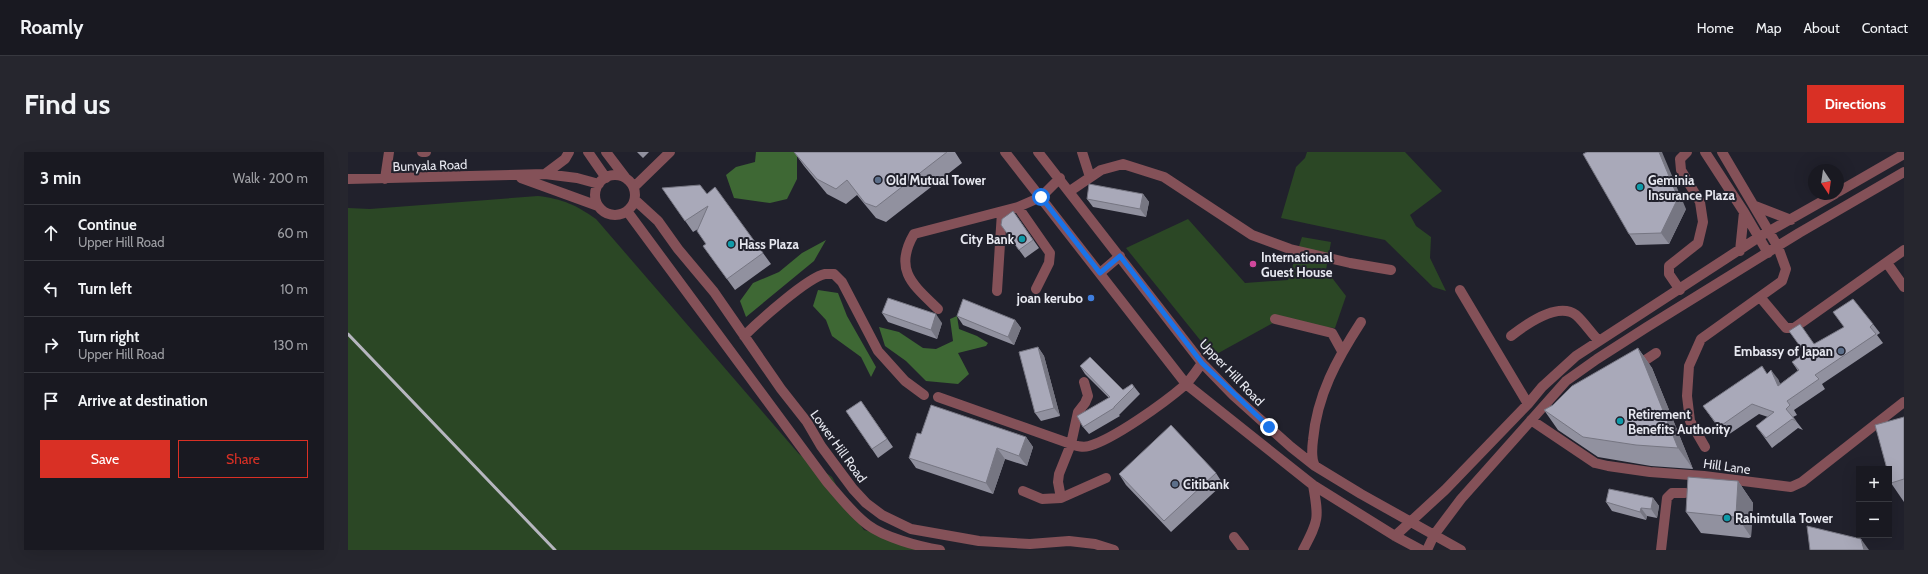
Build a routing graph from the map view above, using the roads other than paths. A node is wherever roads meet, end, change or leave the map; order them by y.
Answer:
1 (389, 152) edge
2 (422, 152) edge
3 (426, 152) edge
4 (569, 152) edge
5 (588, 152) edge
6 (606, 152) edge
7 (670, 152) edge
8 (1005, 152) edge
9 (1038, 152) edge
10 (1082, 152) edge
11 (1687, 152) edge
12 (1705, 152) edge
13 (1722, 152) edge
14 (1904, 154) edge
15 (1879, 168) junction
16 (1904, 172) edge
17 (545, 174) junction
18 (513, 176) junction
19 (625, 177) junction
20 (1090, 177) junction
21 (1060, 178) junction
22 (348, 179) edge
23 (385, 179) junction
24 (602, 181) junction
25 (1888, 181) junction
26 (634, 187) junction
27 (1844, 188) edge
28 (1070, 191) junction
29 (1041, 197) junction
30 (635, 200) junction
31 (1825, 200) edge
32 (598, 206) junction
33 (1755, 206) junction
34 (1018, 207) junction
35 (627, 211) junction
36 (1002, 212) junction
37 (1744, 212) junction
38 (1791, 220) junction
39 (1770, 232) junction
40 (1759, 237) junction
41 (1778, 246) junction
42 (1904, 250) edge
43 (1740, 251) junction
44 (1768, 253) junction
45 (1120, 256) junction
46 (1887, 263) junction
47 (1391, 270) dead end
48 (1100, 273) junction
49 (1904, 287) edge
50 (1036, 289) dead end
51 (1460, 290) dead end
52 (1680, 290) junction
53 (997, 291) dead end
54 (1760, 297) junction
55 (938, 309) dead end
56 (1275, 319) dead end
57 (1361, 322) dead end
58 (744, 336) junction
59 (1511, 336) dead end
60 (1599, 341) junction
61 (1342, 352) junction
62 (1656, 353) dead end
63 (1202, 363) junction
64 (1624, 374) edge
65 (1084, 382) dead end
66 (1186, 384) junction
67 (924, 395) dead end
68 (938, 397) dead end
69 (1904, 402) edge
70 (1528, 404) junction
71 (1531, 420) junction
72 (1071, 444) junction
73 (1705, 447) dead end
74 (1315, 466) junction
75 (1106, 478) dead end
76 (1313, 485) junction
77 (1023, 492) dead end
78 (1685, 492) dead end
79 (1061, 498) junction
80 (1412, 522) junction
81 (1434, 535) junction
82 (1395, 536) junction
83 (1234, 537) dead end
84 (940, 550) edge
85 (1114, 550) edge
86 (1244, 550) edge
87 (1303, 550) edge
88 (1421, 550) edge
89 (1427, 550) edge
90 (1462, 550) edge
91 (1661, 550) edge

1 - 23 street
2 - 3 street
4 - 17 street
5 - 24 street
6 - 19 street
7 - 26 street
8 - 29 street
9 - 21 street, Upper Hill Road
10 - 20 street
11 - 52 street
12 - 37 street
13 - 33 street
14 - 15 street
15 - 25 street
15 - 27 street
16 - 25 street
17 - 18 street, Bunyala Road
17 - 24 street, Bunyala Road
18 - 23 street, Bunyala Road
18 - 32 street, Bunyala Road
19 - 24 street
19 - 26 street
20 - 28 street
20 - 47 street
21 - 28 street, Upper Hill Road
21 - 29 street
22 - 23 street, Bunyala Road
24 - 32 street
25 - 41 street
26 - 30 street
28 - 45 street, Upper Hill Road
29 - 34 street
29 - 48 street
30 - 35 street
30 - 58 street, Lower Hill Road
31 - 38 street
32 - 35 street
33 - 38 street
33 - 39 street
34 - 36 street
34 - 50 street
35 - 84 street
36 - 53 street
36 - 55 street
37 - 40 street
37 - 43 street
38 - 39 street
39 - 40 street
39 - 41 street
40 - 43 street
40 - 44 street
41 - 44 street
41 - 54 street
42 - 46 street
43 - 52 street
44 - 71 street
45 - 48 street
45 - 63 street, Upper Hill Road
46 - 49 street
46 - 54 street
48 - 66 street
51 - 70 street
52 - 60 street
54 - 73 street
56 - 61 street
57 - 61 street
58 - 67 street
58 - 85 street, Lower Hill Road
59 - 60 street
60 - 70 street
61 - 74 street
62 - 64 street
63 - 66 street
63 - 74 street, Upper Hill Road
65 - 72 street
66 - 72 street
66 - 76 street
68 - 72 street
69 - 71 street, Hill Lane
70 - 80 street
71 - 81 street
72 - 79 street
74 - 80 street, Upper Hill Road
75 - 79 street
76 - 82 street
76 - 87 street
77 - 79 street
78 - 91 street
80 - 81 street, Upper Hill Road
80 - 82 street
81 - 89 street
81 - 90 street, Upper Hill Road
82 - 88 street
83 - 86 street

